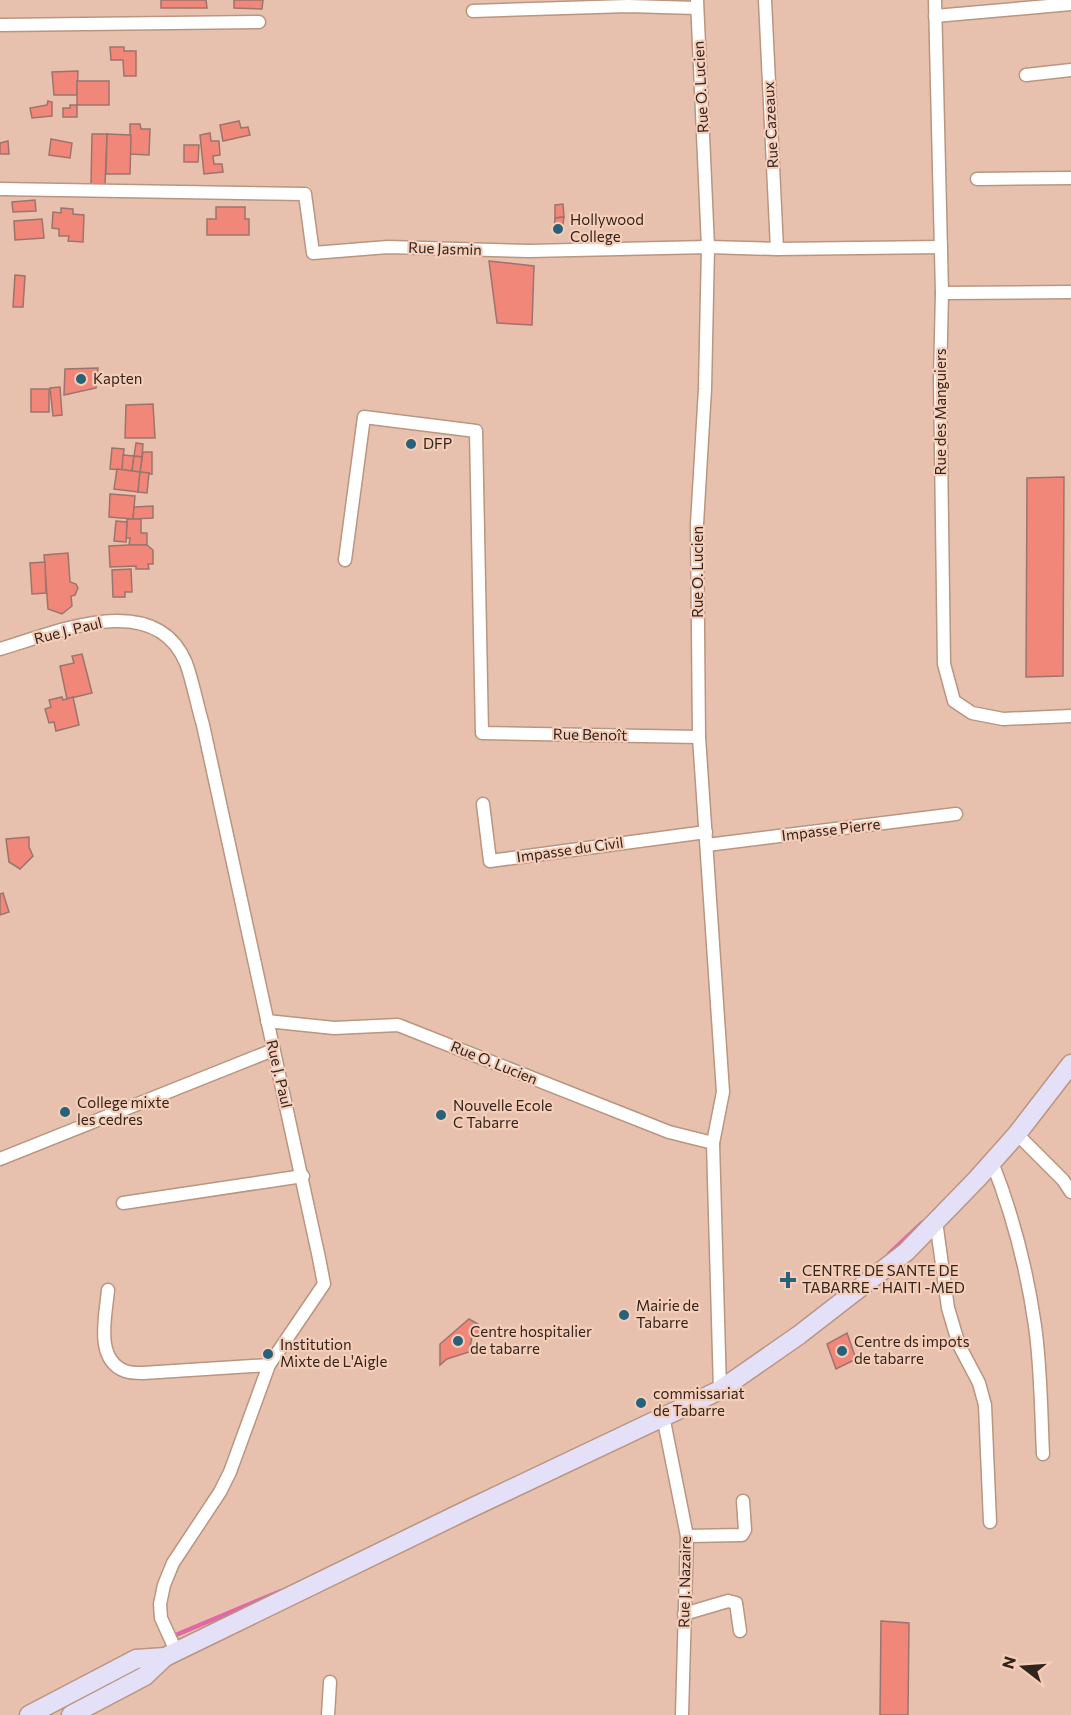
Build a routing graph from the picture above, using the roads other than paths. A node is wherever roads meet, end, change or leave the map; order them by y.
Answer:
1 (765, 0) edge
2 (935, 0) edge
3 (697, 4) edge
4 (1071, 4) edge
5 (473, 11) dead end
6 (936, 16) junction
7 (259, 22) dead end
8 (0, 25) edge
9 (1071, 70) edge
10 (1026, 75) dead end
11 (1071, 178) edge
12 (977, 179) dead end
13 (0, 189) edge
14 (708, 247) junction
15 (941, 247) junction
16 (777, 249) junction
17 (1071, 292) edge
18 (942, 293) junction
19 (345, 560) dead end
20 (0, 649) edge
21 (1071, 716) edge
22 (699, 737) junction
23 (483, 804) dead end
24 (956, 814) dead end
25 (706, 832) junction
26 (707, 845) junction
27 (267, 1022) junction
28 (273, 1050) junction
29 (1071, 1064) edge
30 (1017, 1134) junction
31 (713, 1143) junction
32 (0, 1159) edge
33 (992, 1162) junction
34 (303, 1176) junction
35 (1071, 1192) edge
36 (123, 1203) dead end
37 (936, 1221) junction
38 (108, 1290) dead end
39 (269, 1365) junction
40 (720, 1390) junction
41 (663, 1416) junction
42 (1043, 1454) dead end
43 (743, 1501) dead end
44 (990, 1522) dead end
45 (687, 1536) junction
46 (684, 1614) junction
47 (740, 1630) dead end
48 (171, 1654) junction
49 (330, 1682) dead end
50 (29, 1715) edge
51 (71, 1715) edge
52 (328, 1715) edge
53 (682, 1715) edge

1 - 16 street, Rue Cazeaux
2 - 6 street, Rue des Manguiers
3 - 5 street
3 - 14 street, Rue O. Lucien
4 - 6 street
6 - 15 street, Rue des Manguiers
7 - 8 street
9 - 10 street
11 - 12 street
13 - 14 street, Rue Jasmin
14 - 16 street, Rue Jasmin
14 - 22 street, Rue O. Lucien
15 - 16 street, Rue Jasmin
15 - 18 street, Rue des Manguiers
17 - 18 street
18 - 21 street, Rue des Manguiers
19 - 22 street, Rue Benoît
20 - 27 street, Rue J. Paul
22 - 25 street, Rue O. Lucien
23 - 25 street, Impasse du Civil
24 - 26 street, Impasse Pierre
25 - 26 street, Rue O. Lucien
26 - 31 street, Rue O. Lucien
27 - 28 street, Rue J. Paul
27 - 31 street, Rue O. Lucien
28 - 32 street
28 - 34 street, Rue J. Paul
29 - 30 main road
30 - 33 main road
30 - 35 street
31 - 40 street, Rue O. Lucien
33 - 37 main road
33 - 42 street
34 - 36 street
34 - 39 street, Rue J. Paul
37 - 40 main road
37 - 44 street
38 - 39 street
39 - 48 street, Rue J. Paul
40 - 41 main road
41 - 45 street, Rue J. Nazaire
41 - 48 main road
43 - 45 street
45 - 46 street, Rue J. Nazaire
46 - 47 street
46 - 53 street, Rue J. Nazaire
48 - 50 main road
48 - 51 main road
49 - 52 street

